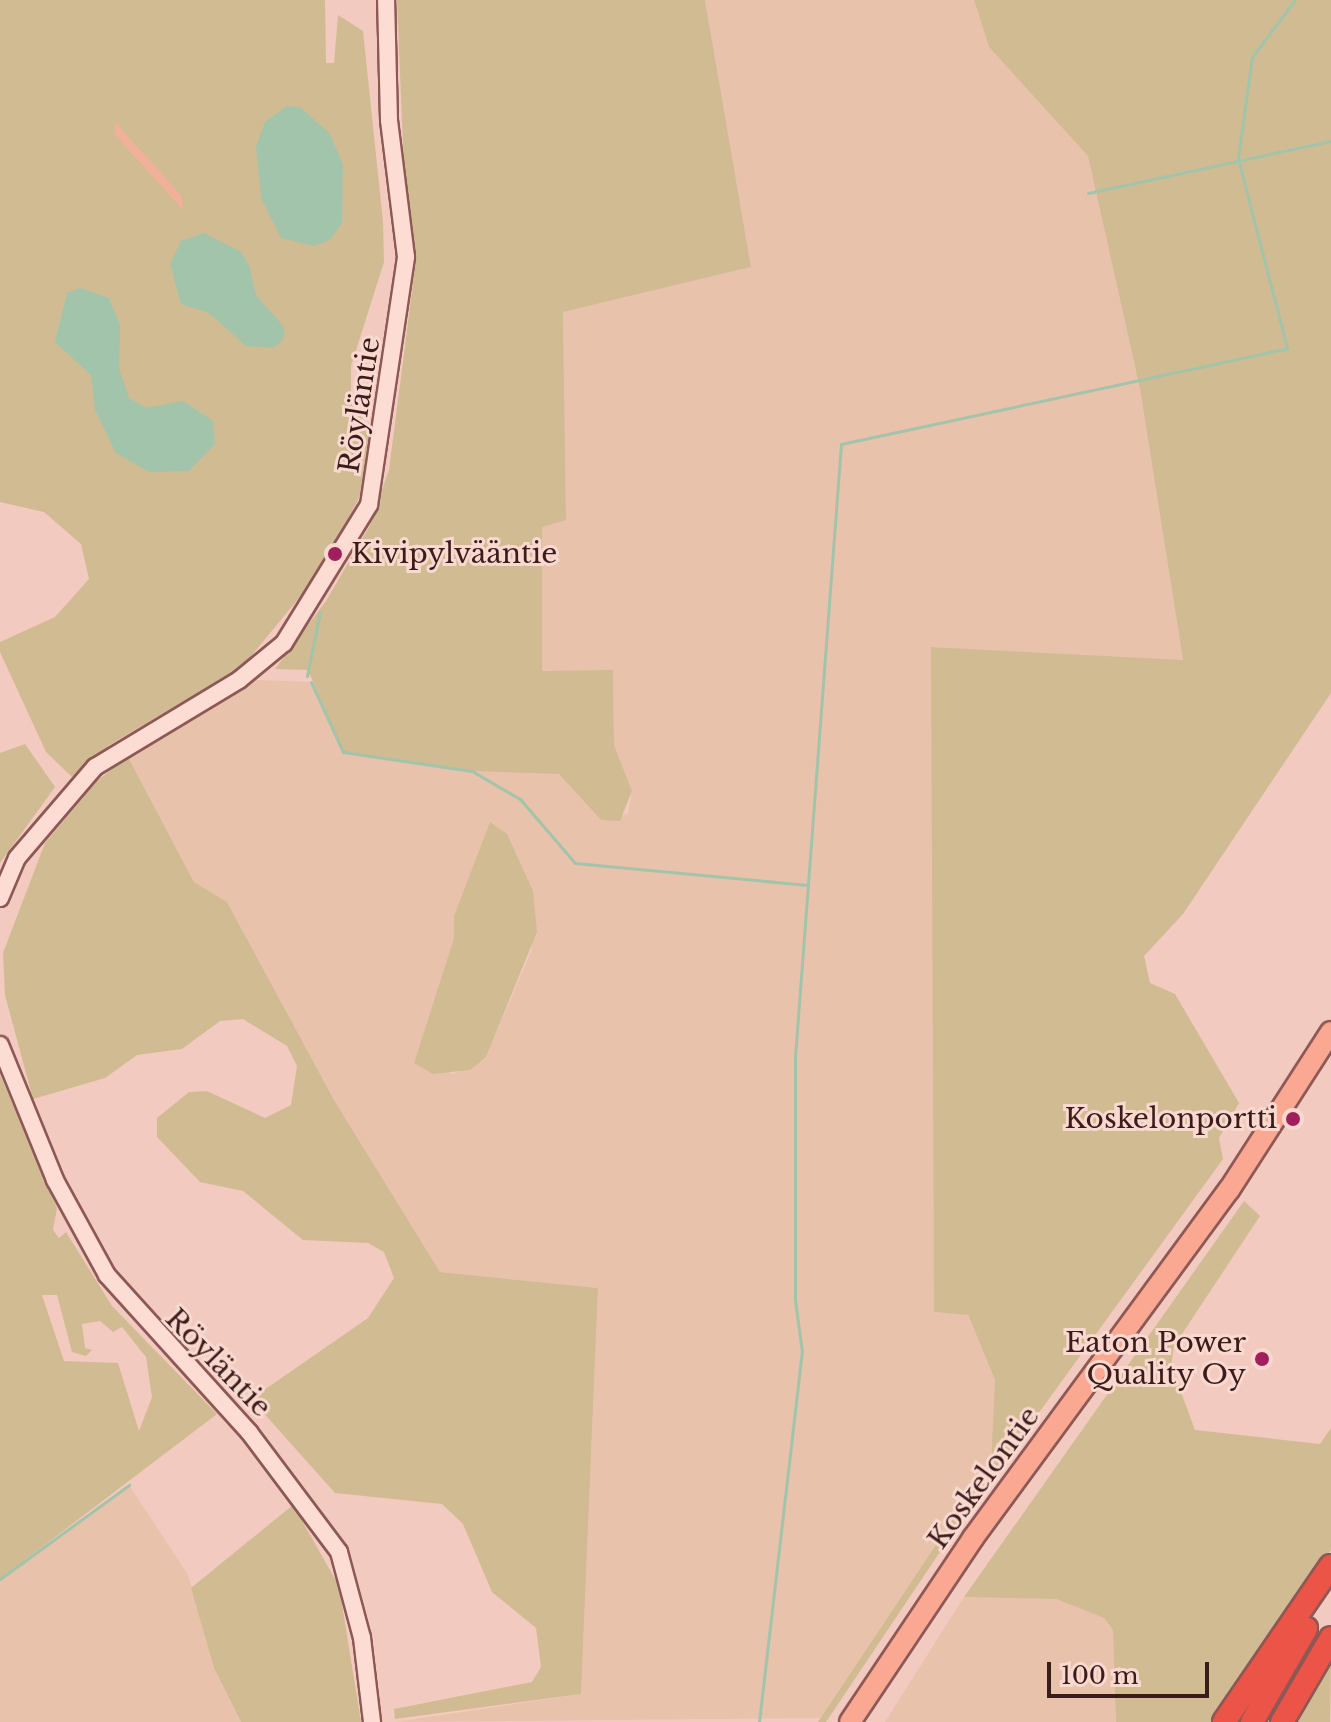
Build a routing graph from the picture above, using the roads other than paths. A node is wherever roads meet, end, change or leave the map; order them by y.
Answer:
1 (386, 0) edge
2 (0, 898) edge
3 (1331, 1032) edge
4 (0, 1045) edge
5 (1331, 1566) edge
6 (1331, 1587) edge
7 (1331, 1638) edge
8 (877, 1684) junction
9 (372, 1722) edge
10 (850, 1722) edge
11 (859, 1722) edge
12 (1224, 1722) edge
13 (1252, 1722) edge
14 (1282, 1722) edge

1 - 2 street, Röyläntie
3 - 8 main road, Koskelontie
4 - 9 street, Röyläntie
5 - 12 highway
6 - 13 highway
7 - 14 highway
8 - 10 main road, Koskelontie
8 - 11 main road, Koskelontie

